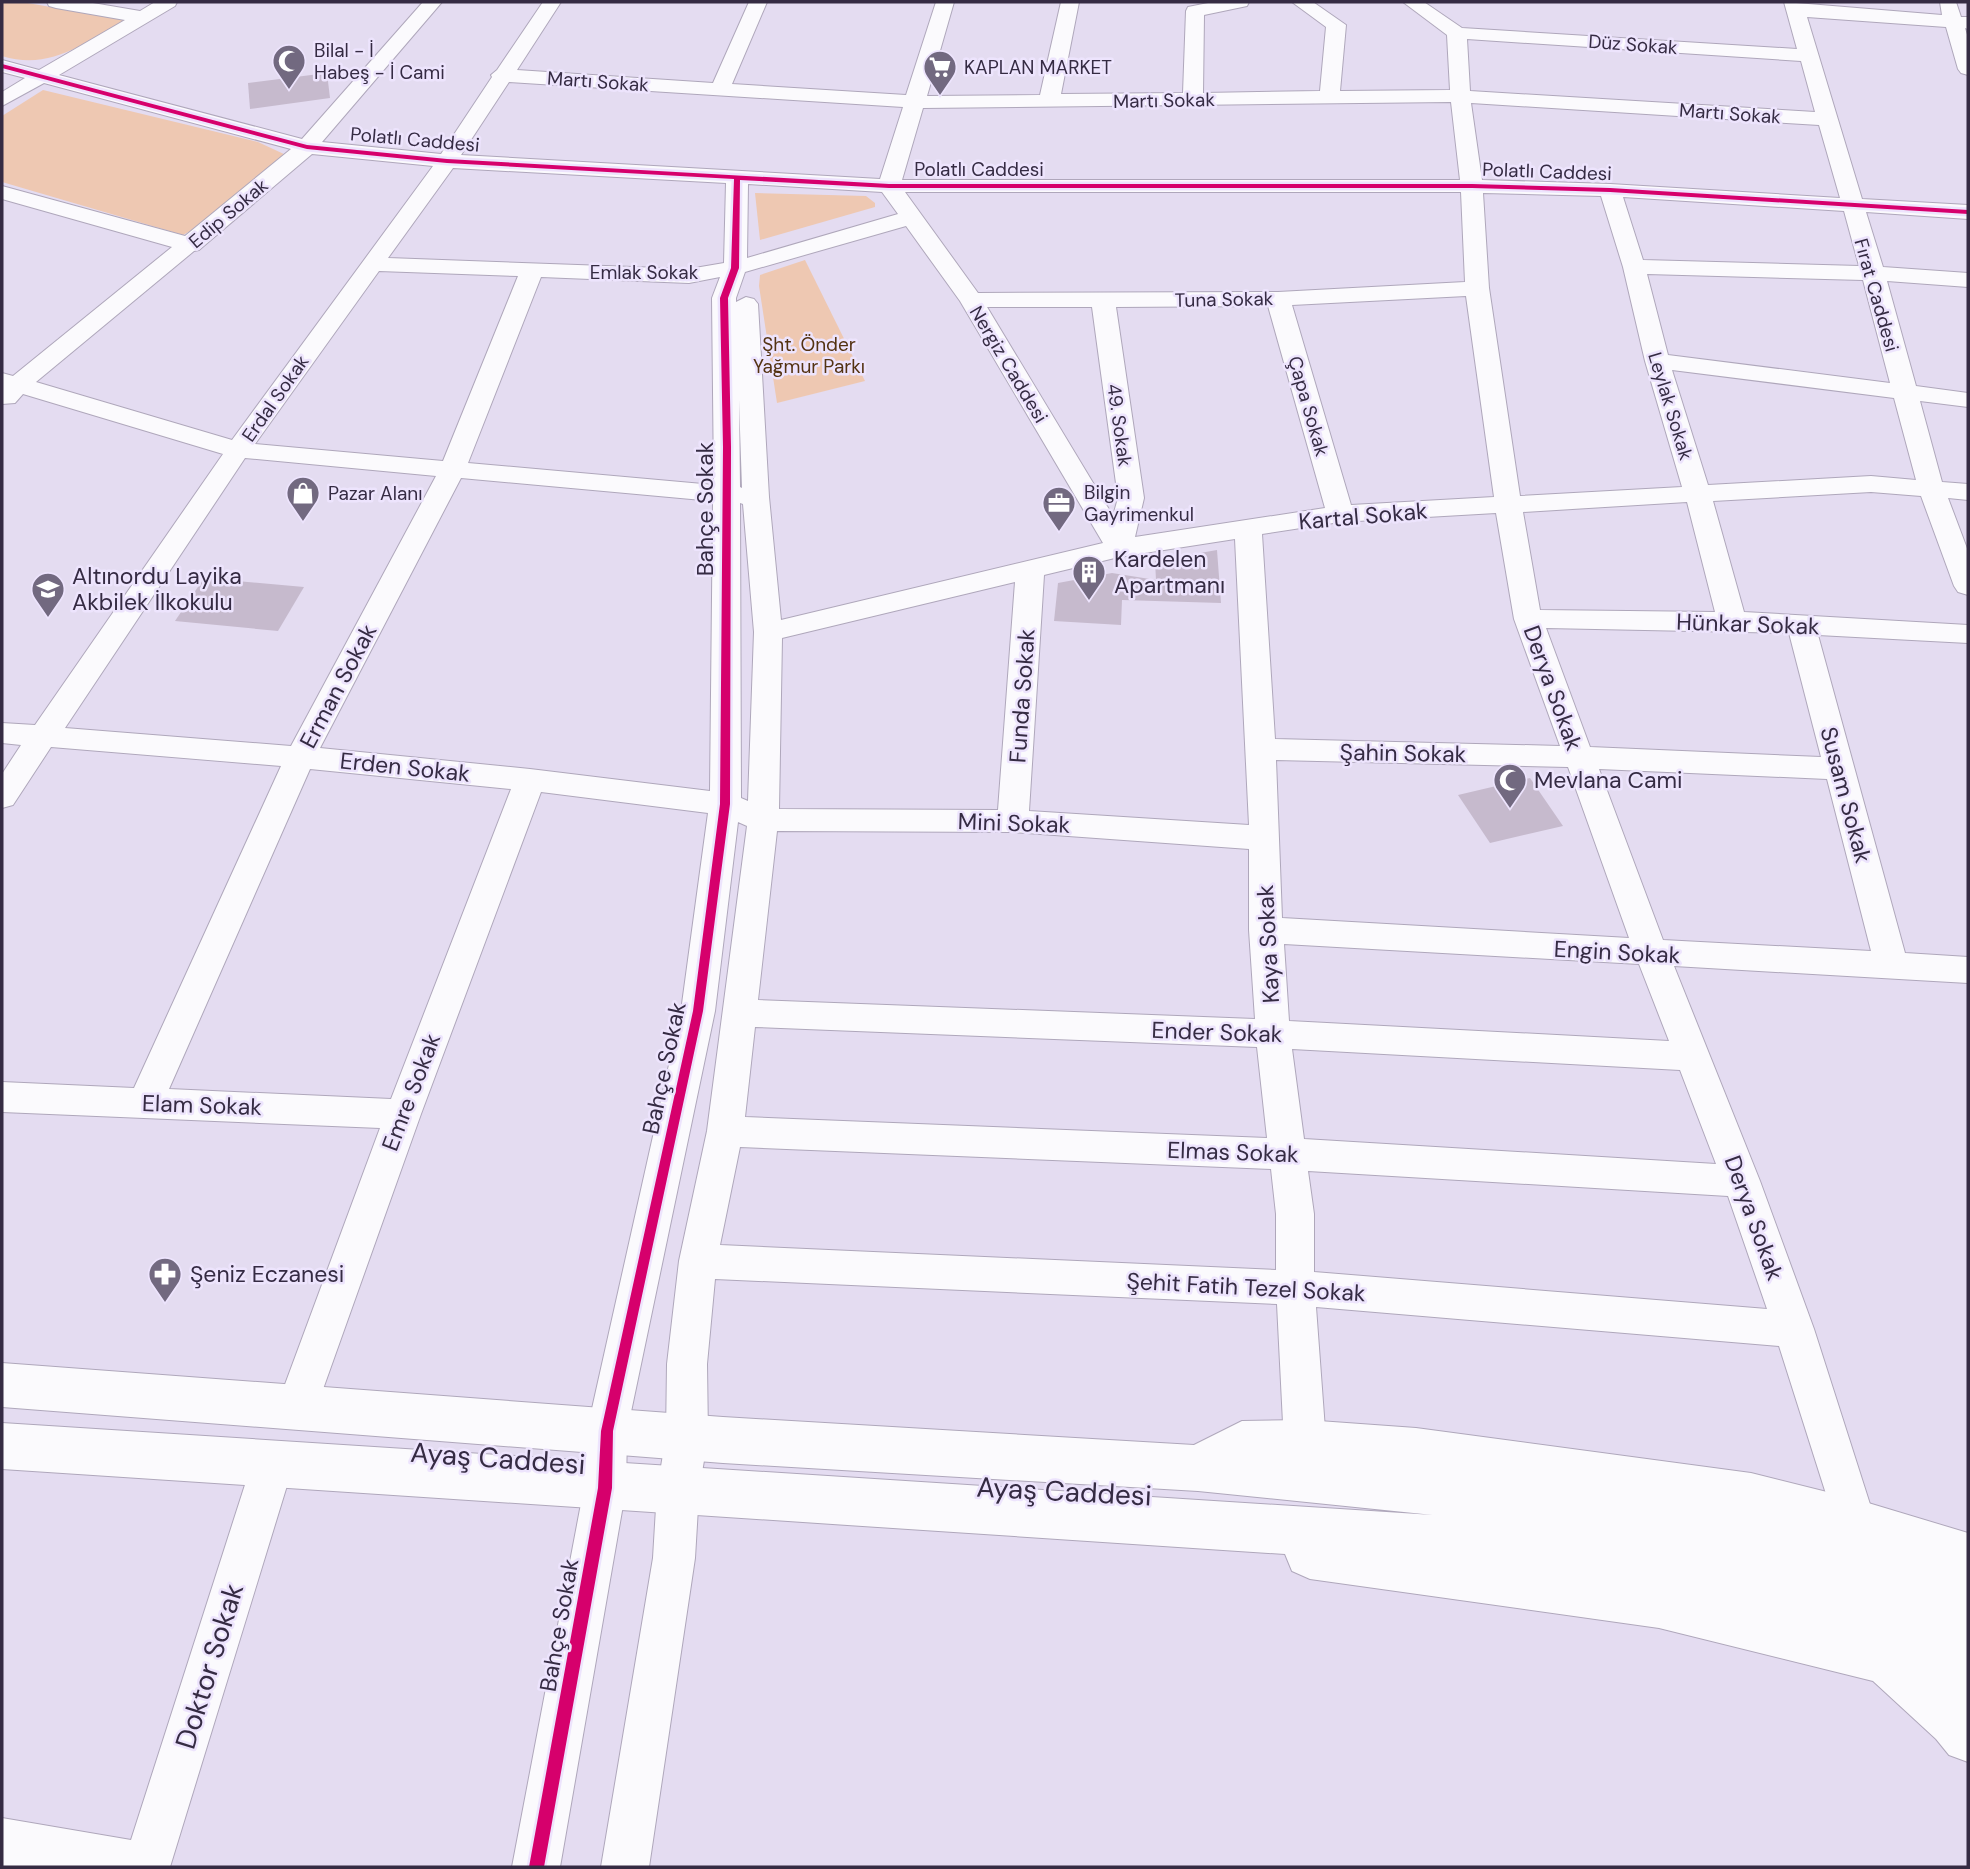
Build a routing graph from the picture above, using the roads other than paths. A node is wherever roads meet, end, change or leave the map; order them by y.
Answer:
1 (56, 2) edge
2 (168, 2) edge
3 (433, 2) edge
4 (552, 2) edge
5 (758, 2) edge
6 (945, 2) edge
7 (1070, 2) edge
8 (1240, 2) edge
9 (1301, 2) edge
10 (1412, 2) edge
11 (1947, 2) edge
12 (1794, 6) edge
13 (143, 17) junction
14 (1961, 23) edge
15 (1457, 33) junction
16 (1809, 56) junction
17 (2, 66) edge
18 (1968, 69) edge
19 (501, 75) junction
20 (40, 78) junction
21 (720, 89) junction
22 (1460, 96) junction
23 (1193, 99) junction
24 (1329, 99) junction
25 (2, 100) edge
26 (915, 102) junction
27 (1049, 102) junction
28 (1827, 119) junction
29 (307, 147) junction
30 (447, 161) junction
31 (737, 180) junction
32 (889, 186) junction
33 (1472, 186) junction
34 (1610, 190) junction
35 (2, 192) edge
36 (1851, 205) junction
37 (1968, 212) edge
38 (909, 218) junction
39 (191, 245) junction
40 (370, 264) junction
41 (1634, 267) junction
42 (735, 268) junction
43 (532, 270) junction
44 (1873, 274) junction
45 (1968, 281) edge
46 (1477, 288) junction
47 (1278, 299) junction
48 (971, 300) junction
49 (1103, 300) junction
50 (1657, 362) junction
51 (7, 389) edge
52 (1905, 394) junction
53 (1968, 400) edge
54 (238, 450) junction
55 (452, 470) junction
56 (1931, 488) junction
57 (1968, 492) edge
58 (741, 495) junction
59 (1698, 495) junction
60 (1508, 505) junction
61 (1340, 514) junction
62 (1248, 528) junction
63 (1119, 548) junction
64 (1030, 571) junction
65 (1968, 586) edge
66 (1528, 619) junction
67 (1732, 621) junction
68 (1801, 625) junction
69 (768, 632) junction
70 (1968, 634) edge
71 (2, 733) edge
72 (40, 737) junction
73 (1260, 749) junction
74 (300, 757) junction
75 (1578, 757) junction
76 (1840, 769) junction
77 (530, 780) junction
78 (2, 797) edge
79 (724, 804) junction
80 (763, 820) junction
81 (1013, 821) junction
82 (1265, 838) junction
83 (1266, 930) junction
84 (1652, 954) junction
85 (1892, 966) junction
86 (1968, 970) edge
87 (739, 1013) junction
88 (1273, 1034) junction
89 (1694, 1058) junction
90 (2, 1097) edge
91 (145, 1102) junction
92 (403, 1114) junction
93 (725, 1131) junction
94 (1288, 1154) junction
95 (1741, 1181) junction
96 (698, 1261) junction
97 (1295, 1288) junction
98 (1794, 1329) junction
99 (2, 1385) edge
100 (297, 1406) junction
101 (607, 1431) junction
102 (687, 1436) junction
103 (1305, 1443) junction
104 (2, 1446) edge
105 (272, 1466) junction
106 (1198, 1468) junction
107 (605, 1488) junction
108 (678, 1491) junction
109 (1201, 1522) junction
110 (1855, 1523) junction
111 (1968, 1557) edge
112 (1968, 1595) edge
113 (1968, 1633) edge
114 (1887, 1659) junction
115 (1968, 1677) edge
116 (1968, 1736) edge
117 (2, 1842) edge
118 (146, 1867) edge
119 (536, 1867) edge
120 (625, 1867) edge

1 - 13 street
2 - 13 street
3 - 29 street, Edip Sokak
4 - 19 street, Erdal Sokak
5 - 21 street
6 - 26 street
7 - 27 street
8 - 23 street
9 - 24 street
10 - 15 street
11 - 14 street
12 - 14 street
12 - 16 street, Fırat Caddesi
13 - 20 street
14 - 18 street
15 - 16 street, Düz Sokak
15 - 22 street, Derya Sokak
16 - 28 street, Fırat Caddesi
17 - 20 street, Polatlı Caddesi
19 - 21 street, Martı Sokak
19 - 30 street, Erdal Sokak
20 - 25 street
20 - 29 street, Polatlı Caddesi
21 - 26 street, Martı Sokak
22 - 24 street, Martı Sokak
22 - 28 street, Martı Sokak
22 - 33 street, Derya Sokak
23 - 24 street, Martı Sokak
23 - 27 street, Martı Sokak
26 - 27 street, Martı Sokak
26 - 32 street
28 - 36 street, Fırat Caddesi
29 - 30 street, Polatlı Caddesi
29 - 39 street, Edip Sokak
30 - 31 street, Polatlı Caddesi
30 - 40 street, Erdal Sokak
31 - 32 street, Polatlı Caddesi
31 - 42 street, Bahçe Sokak
32 - 33 street, Polatlı Caddesi
32 - 38 street, Nergiz Caddesi
33 - 34 street, Polatlı Caddesi
33 - 46 street, Derya Sokak
34 - 36 street, Polatlı Caddesi
34 - 41 street, Leylak Sokak
35 - 39 street
36 - 37 street, Polatlı Caddesi
36 - 44 street, Fırat Caddesi
38 - 42 street, Emlak Sokak
38 - 48 street, Nergiz Caddesi
39 - 51 street, Edip Sokak
40 - 43 street, Emlak Sokak
40 - 54 street, Erdal Sokak
41 - 44 street
41 - 50 street, Leylak Sokak
42 - 43 street, Emlak Sokak
42 - 58 street, Bahçe Sokak
43 - 55 street, Erman Sokak
44 - 45 street
44 - 52 street, Fırat Caddesi
46 - 47 street, Tuna Sokak
46 - 60 street, Derya Sokak
47 - 49 street, Tuna Sokak
47 - 61 street, Çapa Sokak
48 - 49 street, Tuna Sokak
48 - 63 street, Nergiz Caddesi
49 - 63 street, 49. Sokak
50 - 52 street
50 - 59 street, Leylak Sokak
51 - 54 street
52 - 53 street
52 - 56 street, Fırat Caddesi
54 - 55 street
54 - 72 street, Erdal Sokak
55 - 58 street
55 - 74 street, Erman Sokak
56 - 57 street, Kartal Sokak
56 - 59 street, Kartal Sokak
56 - 65 street, Fırat Caddesi
58 - 69 street, Bahçe Sokak
58 - 79 street, Bahçe Sokak
59 - 60 street, Kartal Sokak
59 - 67 street, Leylak Sokak
60 - 61 street, Kartal Sokak
60 - 66 street, Derya Sokak
61 - 62 street, Kartal Sokak
62 - 63 street, Kartal Sokak
62 - 73 street, Kaya Sokak
63 - 64 street, Kartal Sokak
64 - 69 street, Kartal Sokak
64 - 81 street, Funda Sokak
66 - 67 street, Hünkar Sokak
66 - 75 street, Derya Sokak
67 - 68 street, Hünkar Sokak
68 - 70 street, Hünkar Sokak
68 - 76 street, Susam Sokak
69 - 80 street, Bahçe Sokak
71 - 72 street, Erden Sokak
72 - 74 street, Erden Sokak
72 - 78 street, Erdal Sokak
73 - 75 street, Şahin Sokak
73 - 82 street, Kaya Sokak
74 - 77 street, Erden Sokak
74 - 91 street, Erman Sokak
75 - 76 street, Şahin Sokak
75 - 84 street, Derya Sokak
76 - 85 street, Susam Sokak
77 - 79 street, Erden Sokak
77 - 92 street, Emre Sokak
79 - 80 street, Erden Sokak
79 - 101 street, Bahçe Sokak
80 - 81 street, Mini Sokak
80 - 87 street, Bahçe Sokak
81 - 82 street, Mini Sokak
82 - 83 street, Kaya Sokak
83 - 84 street, Engin Sokak
83 - 88 street, Kaya Sokak
84 - 85 street, Engin Sokak
84 - 89 street, Derya Sokak
85 - 86 street, Engin Sokak
87 - 88 street, Ender Sokak
87 - 93 street, Bahçe Sokak
88 - 89 street, Ender Sokak
88 - 94 street, Kaya Sokak
89 - 95 street, Derya Sokak
90 - 91 street, Elam Sokak
91 - 92 street, Elam Sokak
92 - 100 street, Emre Sokak
93 - 94 street, Elmas Sokak
93 - 96 street, Bahçe Sokak
94 - 95 street, Elmas Sokak
94 - 97 street, Kaya Sokak
95 - 98 street, Derya Sokak
96 - 97 street, Şehit Fatih Tezel Sokak
96 - 102 street, Bahçe Sokak
97 - 98 street, Şehit Fatih Tezel Sokak
97 - 103 street, Kaya Sokak
98 - 110 street, Derya Sokak
99 - 100 main road, Ayaş Caddesi
100 - 101 main road, Ayaş Caddesi
101 - 102 main road, Ayaş Caddesi
101 - 107 street, Bahçe Sokak
102 - 106 main road, Ayaş Caddesi
102 - 108 street, Bahçe Sokak
103 - 106 main road
103 - 110 main road
104 - 105 main road, Ayaş Caddesi
105 - 107 main road, Ayaş Caddesi
105 - 118 street, Doktor Sokak
106 - 112 main road, Ayaş Caddesi
107 - 108 main road, Ayaş Caddesi
107 - 119 street, Bahçe Sokak
108 - 109 main road, Ayaş Caddesi
108 - 120 street, Bahçe Sokak
109 - 113 main road, Ayaş Caddesi
109 - 114 main road
110 - 111 main road
114 - 115 main road
114 - 116 main road
117 - 118 street

